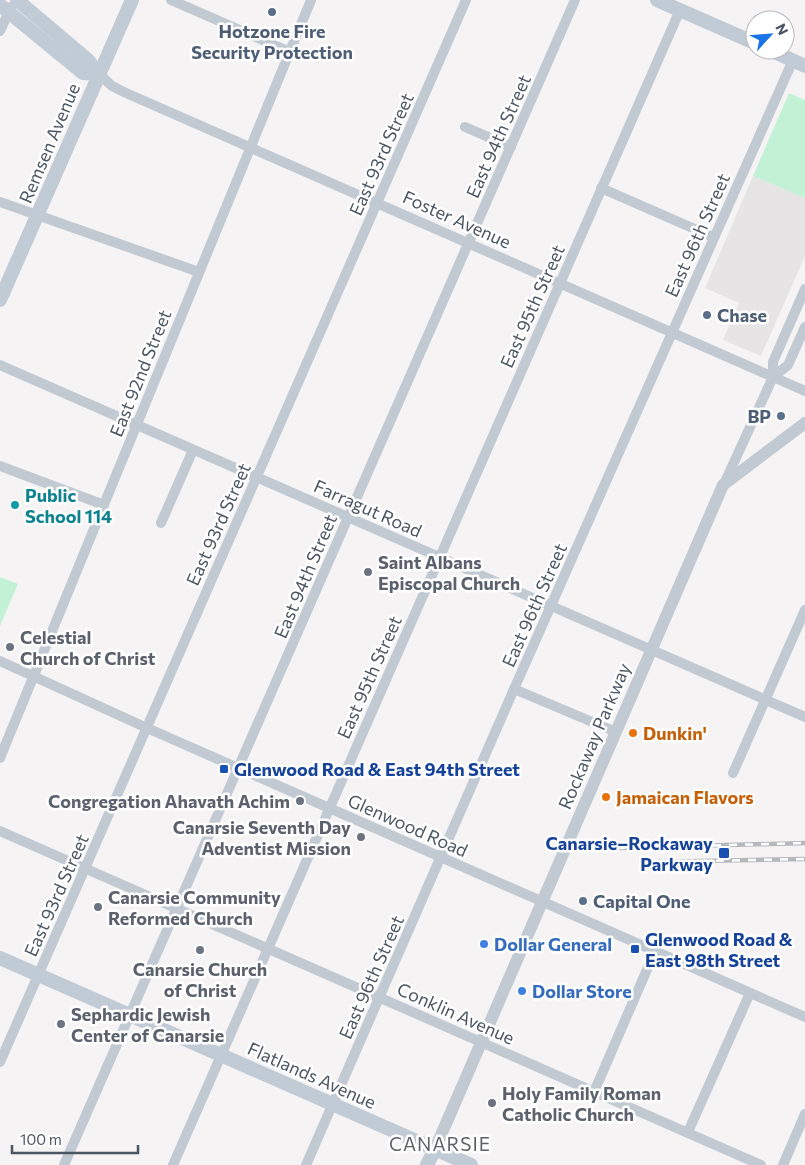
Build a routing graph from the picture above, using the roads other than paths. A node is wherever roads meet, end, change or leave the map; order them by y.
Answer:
1 (132, 0) edge
2 (171, 0) edge
3 (311, 0) edge
4 (466, 0) edge
5 (575, 0) edge
6 (657, 0) edge
7 (10, 4) edge
8 (680, 10) junction
9 (0, 32) edge
10 (745, 39) edge
11 (290, 52) junction
12 (799, 63) edge
13 (99, 74) junction
14 (465, 127) dead end
15 (511, 147) junction
16 (250, 148) junction
17 (601, 188) junction
18 (0, 202) edge
19 (377, 204) junction
20 (38, 215) junction
21 (714, 237) junction
22 (468, 244) junction
23 (199, 272) junction
24 (559, 284) junction
25 (805, 289) edge
26 (0, 300) edge
27 (805, 327) edge
28 (671, 333) junction
29 (0, 365) edge
30 (773, 377) junction
31 (805, 391) edge
32 (137, 423) junction
33 (805, 424) edge
34 (194, 450) junction
35 (0, 466) edge
36 (258, 475) junction
37 (723, 485) junction
38 (104, 505) junction
39 (348, 517) junction
40 (161, 523) dead end
41 (439, 557) junction
42 (551, 606) junction
43 (805, 610) edge
44 (652, 651) junction
45 (0, 661) edge
46 (34, 676) junction
47 (514, 689) junction
48 (765, 700) junction
49 (805, 717) edge
50 (147, 728) junction
51 (616, 732) junction
52 (0, 758) edge
53 (238, 768) junction
54 (733, 773) dead end
55 (329, 808) junction
56 (0, 831) edge
57 (442, 857) junction
58 (85, 868) junction
59 (543, 902) junction
60 (176, 908) junction
61 (268, 948) junction
62 (655, 951) junction
63 (0, 958) edge
64 (38, 975) junction
65 (750, 993) junction
66 (380, 998) junction
67 (130, 1015) junction
68 (805, 1016) edge
69 (481, 1042) junction
70 (221, 1055) junction
71 (0, 1062) edge
72 (594, 1092) junction
73 (333, 1104) junction
74 (805, 1114) edge
75 (688, 1132) junction
76 (435, 1149) junction
77 (64, 1165) edge
78 (172, 1165) edge
79 (306, 1165) edge
80 (428, 1165) edge
81 (471, 1165) edge
82 (761, 1165) edge
83 (782, 1165) edge

1 - 13 main road, Remsen Avenue
2 - 11 street
3 - 11 street, East 92nd Street
4 - 19 street, East 93rd Street
5 - 15 street, East 94th Street
6 - 8 main road
7 - 9 street
7 - 13 main road, Foster Avenue
8 - 10 main road
8 - 17 street, East 95th Street
11 - 16 street, East 92nd Street
12 - 21 street, East 96th Street
13 - 16 street, Foster Avenue
13 - 20 main road, Remsen Avenue
14 - 15 street
15 - 22 street, East 94th Street
16 - 19 street, Foster Avenue
16 - 23 street, East 92nd Street
17 - 21 street
17 - 24 street, East 95th Street
18 - 20 street
19 - 22 street, Foster Avenue
19 - 36 street, East 93rd Street
20 - 23 street
20 - 26 main road, Remsen Avenue
21 - 28 street, East 96th Street
22 - 24 street, Foster Avenue
22 - 39 street, East 94th Street
23 - 32 street, East 92nd Street
24 - 28 street, Foster Avenue
24 - 41 street, East 95th Street
25 - 30 street, Rockaway Parkway
27 - 30 street, Rockaway Parkway
28 - 30 street, Foster Avenue
28 - 42 street, East 96th Street
29 - 32 street, Farragut Road
30 - 31 street, Foster Avenue
30 - 37 street, Rockaway Parkway
32 - 34 street, Farragut Road
32 - 38 street, East 92nd Street
33 - 37 street
34 - 36 street, Farragut Road
34 - 40 street
35 - 38 street
36 - 39 street, Farragut Road
36 - 50 street, East 93rd Street
37 - 44 street, Rockaway Parkway
38 - 46 street, East 92nd Street
39 - 41 street, Farragut Road
39 - 53 street, East 94th Street
41 - 42 street, Farragut Road
41 - 55 street, East 95th Street
42 - 44 street, Farragut Road
42 - 47 street, East 96th Street
43 - 48 street
44 - 48 street, Farragut Road
44 - 51 street, Rockaway Parkway
45 - 46 street, Glenwood Road
46 - 50 street, Glenwood Road
46 - 52 street, East 92nd Street
47 - 51 street
47 - 57 street, East 96th Street
48 - 49 street, Farragut Road
48 - 54 street
50 - 53 street, Glenwood Road
50 - 58 street, East 93rd Street
51 - 59 street, Rockaway Parkway
53 - 55 street, Glenwood Road
53 - 60 street, East 94th Street
55 - 57 street, Glenwood Road
55 - 61 street, East 95th Street
56 - 58 street, Conklin Avenue
57 - 59 street, Glenwood Road
57 - 66 street, East 96th Street
58 - 60 street, Conklin Avenue
58 - 64 street, East 93rd Street
59 - 62 street, Glenwood Road
59 - 69 street, Rockaway Parkway
60 - 61 street, Conklin Avenue
60 - 67 street, East 94th Street
61 - 66 street, Conklin Avenue
61 - 70 street, East 95th Street
62 - 65 street, Glenwood Road
62 - 72 street
63 - 64 main road, Flatlands Avenue
64 - 67 main road, Flatlands Avenue
64 - 71 street, East 93rd Street
65 - 68 street, Glenwood Road
65 - 75 street
66 - 69 street, Conklin Avenue
66 - 73 street, East 96th Street
67 - 70 main road, Flatlands Avenue
67 - 77 street, East 94th Street
69 - 72 street, Conklin Avenue
69 - 76 street, Rockaway Parkway
70 - 73 main road, Flatlands Avenue
70 - 78 street, East 95th Street
72 - 75 street, Conklin Avenue
73 - 76 main road, Flatlands Avenue
73 - 79 street, East 96th Street
74 - 83 street
75 - 82 street, Conklin Avenue
76 - 80 main road, Rockaway Parkway
76 - 81 main road, Flatlands Avenue

